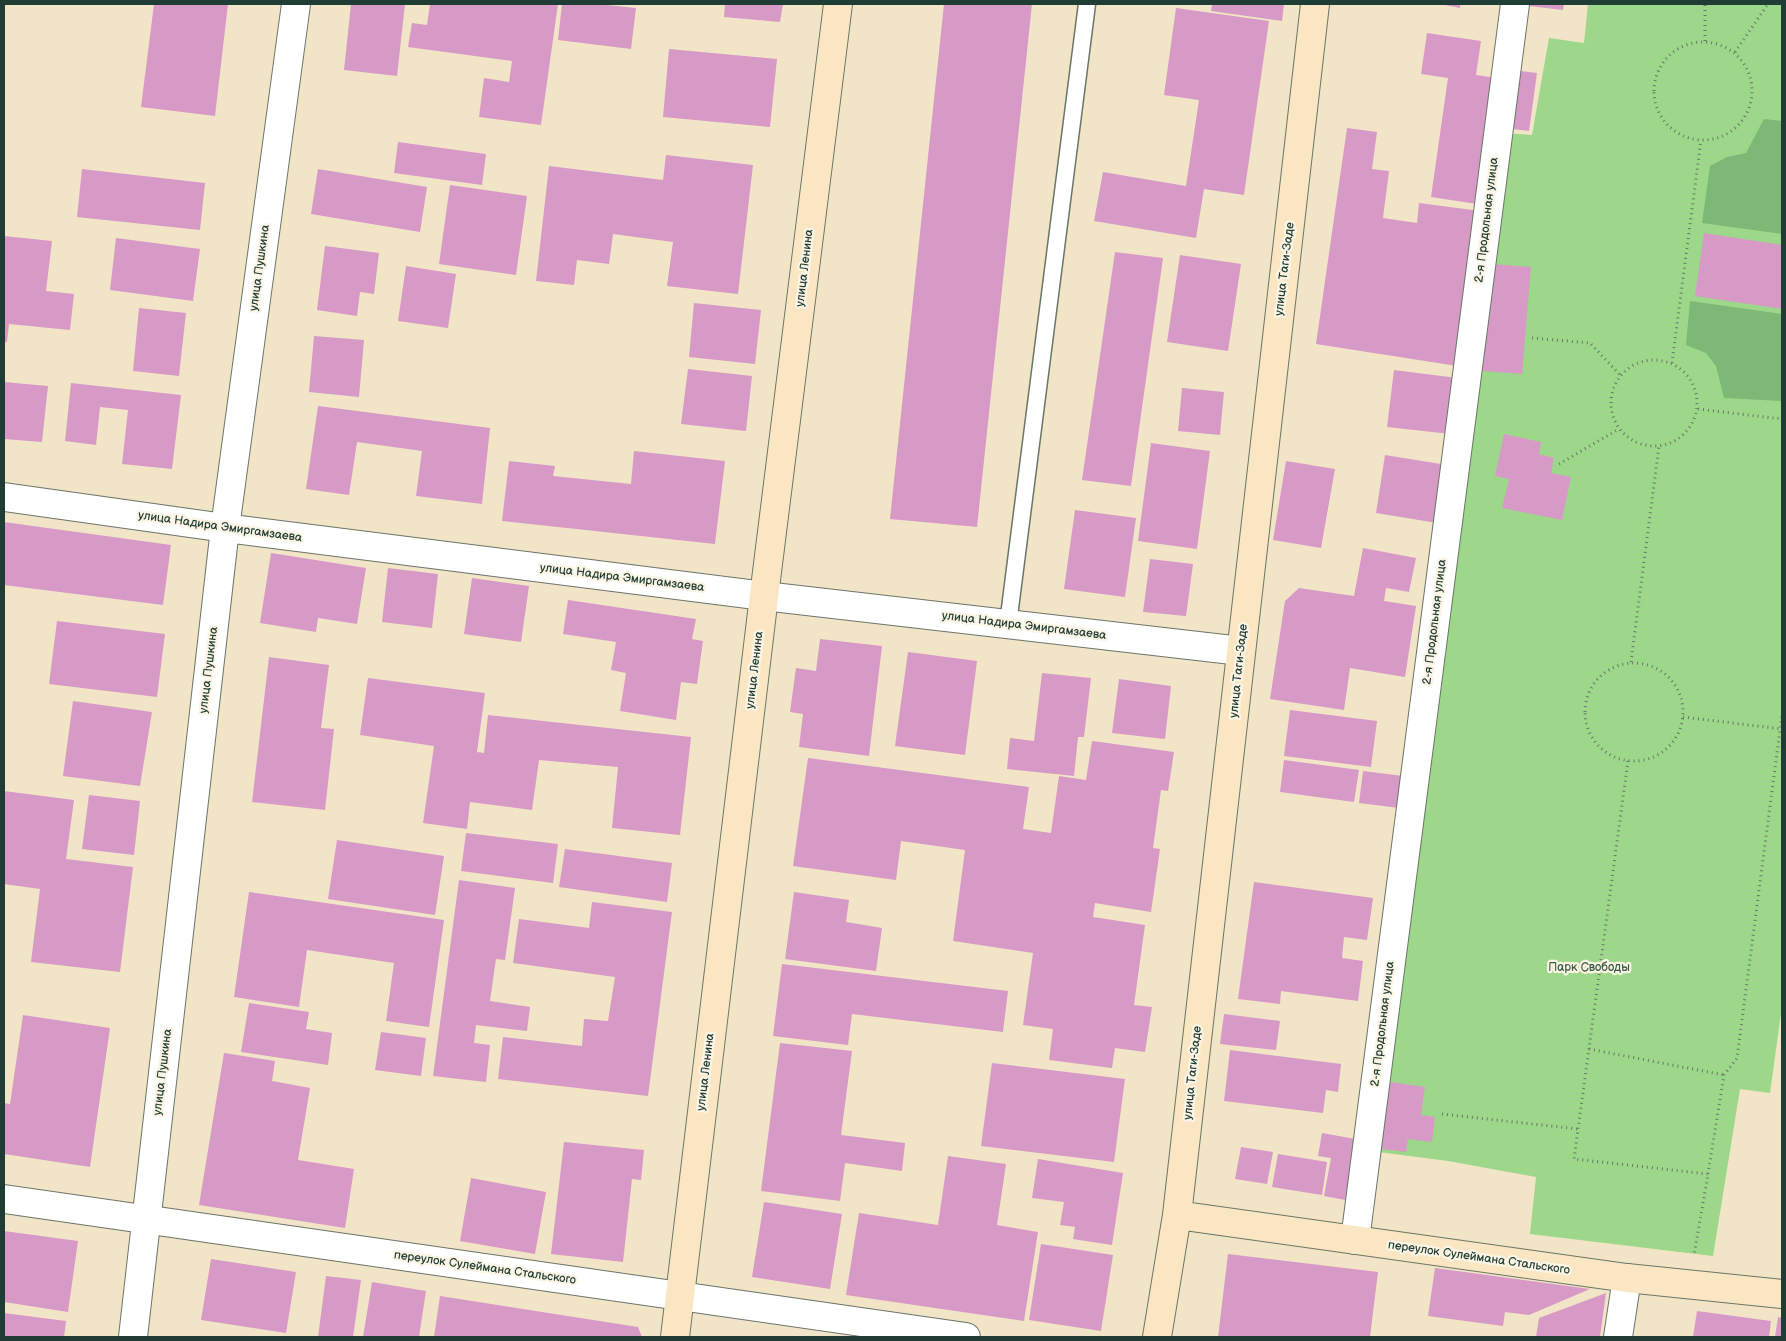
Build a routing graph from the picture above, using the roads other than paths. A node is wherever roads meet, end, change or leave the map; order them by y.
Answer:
1 (296, 4) edge
2 (838, 4) edge
3 (1087, 4) edge
4 (1315, 4) edge
5 (1515, 4) edge
6 (4, 497) edge
7 (225, 528) junction
8 (764, 596) junction
9 (1008, 624) junction
10 (1241, 651) junction
11 (4, 1200) edge
12 (1177, 1215) junction
13 (146, 1220) junction
14 (1355, 1240) junction
15 (1627, 1278) junction
16 (1782, 1294) edge
17 (680, 1296) junction
18 (133, 1337) edge
19 (674, 1337) edge
20 (966, 1337) edge
21 (1157, 1337) edge
22 (1618, 1337) edge

1 - 7 street, улица Пушкина
2 - 8 street, улица Ленина
3 - 9 lane
4 - 10 street, улица Таги-Заде
5 - 14 street, 2-я Продольная улица
6 - 7 street, улица Надира Эмиргамзаева
7 - 8 street, улица Надира Эмиргамзаева
7 - 13 street, улица Пушкина
8 - 9 street, улица Надира Эмиргамзаева
8 - 17 street, улица Ленина
9 - 10 street, улица Надира Эмиргамзаева
10 - 12 street, улица Таги-Заде
11 - 13 street, переулок Сулеймана Стальского
12 - 14 street, переулок Сулеймана Стальского
12 - 21 street, улица Таги-Заде
13 - 17 street, переулок Сулеймана Стальского
13 - 18 street, улица Пушкина
14 - 15 street, переулок Сулеймана Стальского
15 - 16 street, переулок Сулеймана Стальского
15 - 22 street
17 - 19 street, улица Ленина
17 - 20 street, переулок Сулеймана Стальского

